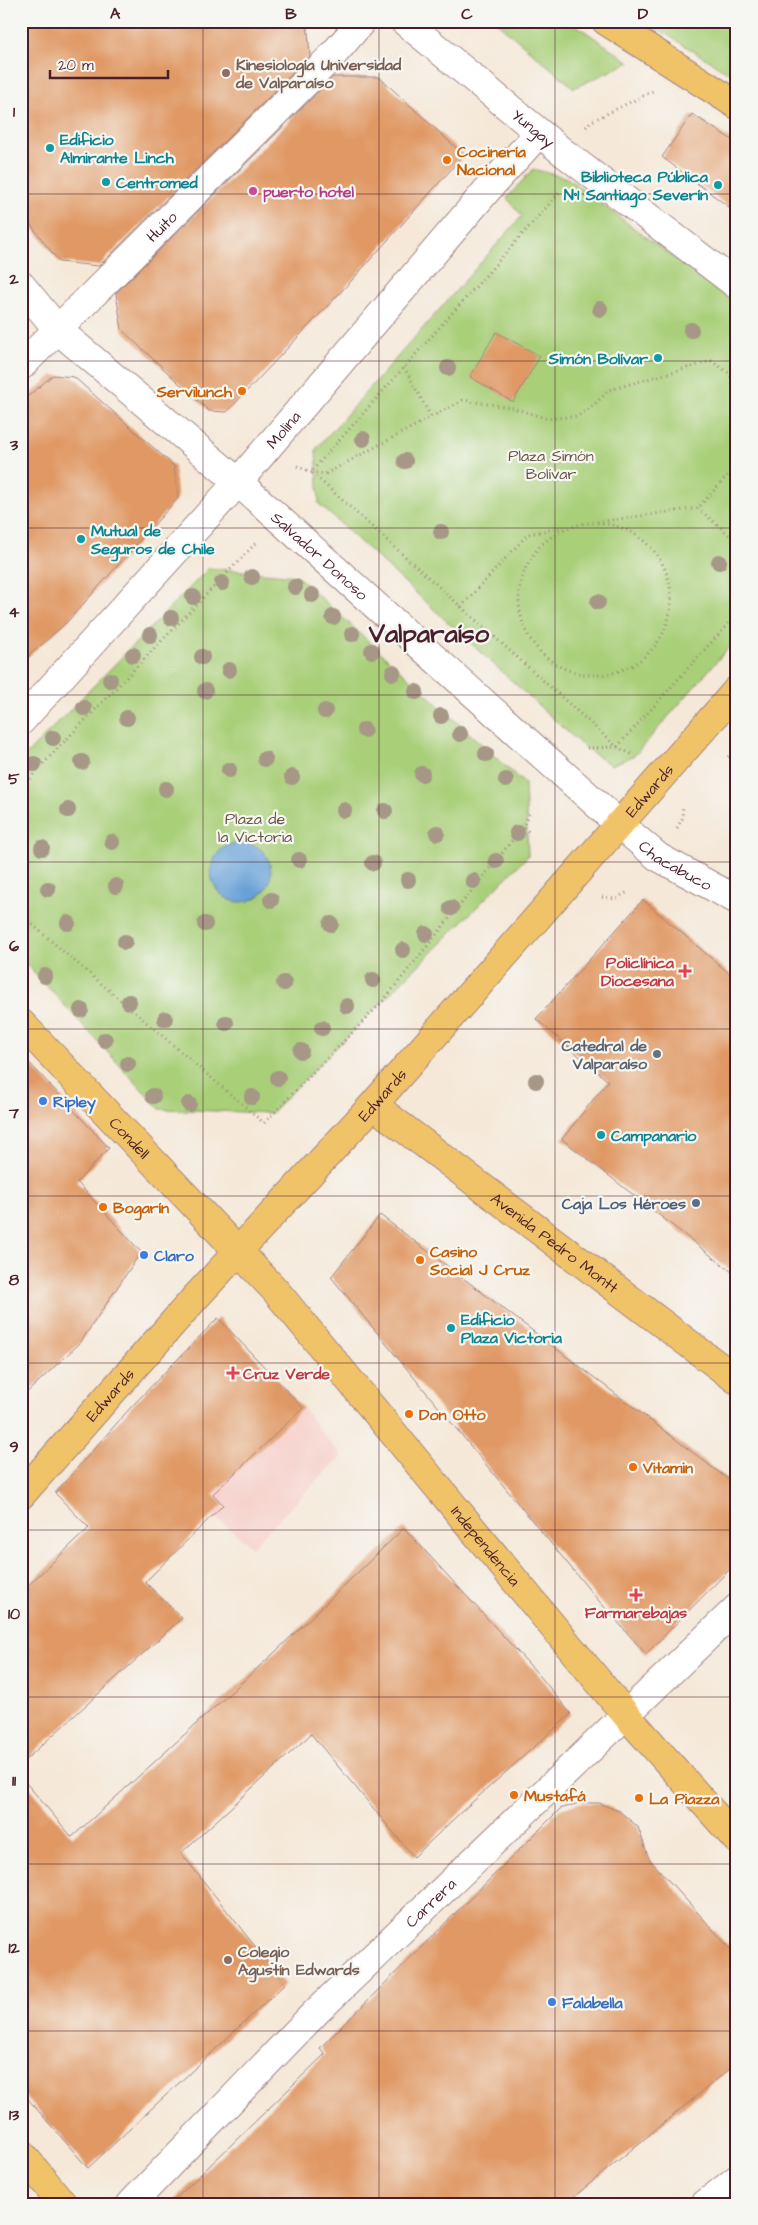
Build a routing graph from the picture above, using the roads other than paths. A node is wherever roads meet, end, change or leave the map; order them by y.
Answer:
1 (362, 21) edge
2 (404, 21) edge
3 (606, 21) edge
4 (737, 105) edge
5 (539, 133) junction
6 (21, 285) edge
7 (737, 285) edge
8 (58, 330) junction
9 (21, 366) edge
10 (238, 482) junction
11 (737, 690) edge
12 (21, 721) edge
13 (619, 824) junction
14 (737, 900) edge
15 (21, 1023) edge
16 (373, 1105) junction
17 (238, 1250) junction
18 (737, 1380) edge
19 (21, 1496) edge
20 (737, 1608) edge
21 (627, 1716) junction
22 (737, 1840) edge
23 (21, 2153) edge
24 (737, 2179) edge
25 (63, 2204) edge
26 (131, 2204) edge
27 (705, 2204) edge

1 - 8 street, Huito
2 - 5 street, Yungay
3 - 4 main road
5 - 7 street, Yungay
5 - 10 street, Molina
6 - 8 street, Salvador Donoso
8 - 9 street, Huito
8 - 10 street, Salvador Donoso
10 - 12 street, Molina
10 - 13 street, Salvador Donoso
11 - 13 main road, Edwards
13 - 14 street, Chacabuco
13 - 16 main road, Edwards
15 - 17 main road, Condell
16 - 17 main road, Edwards
16 - 18 main road, Avenida Pedro Montt
17 - 19 main road, Edwards
17 - 21 main road, Independencia
20 - 21 street, Carrera
21 - 22 main road, Independencia
21 - 26 street, Carrera
23 - 25 main road
24 - 27 street

